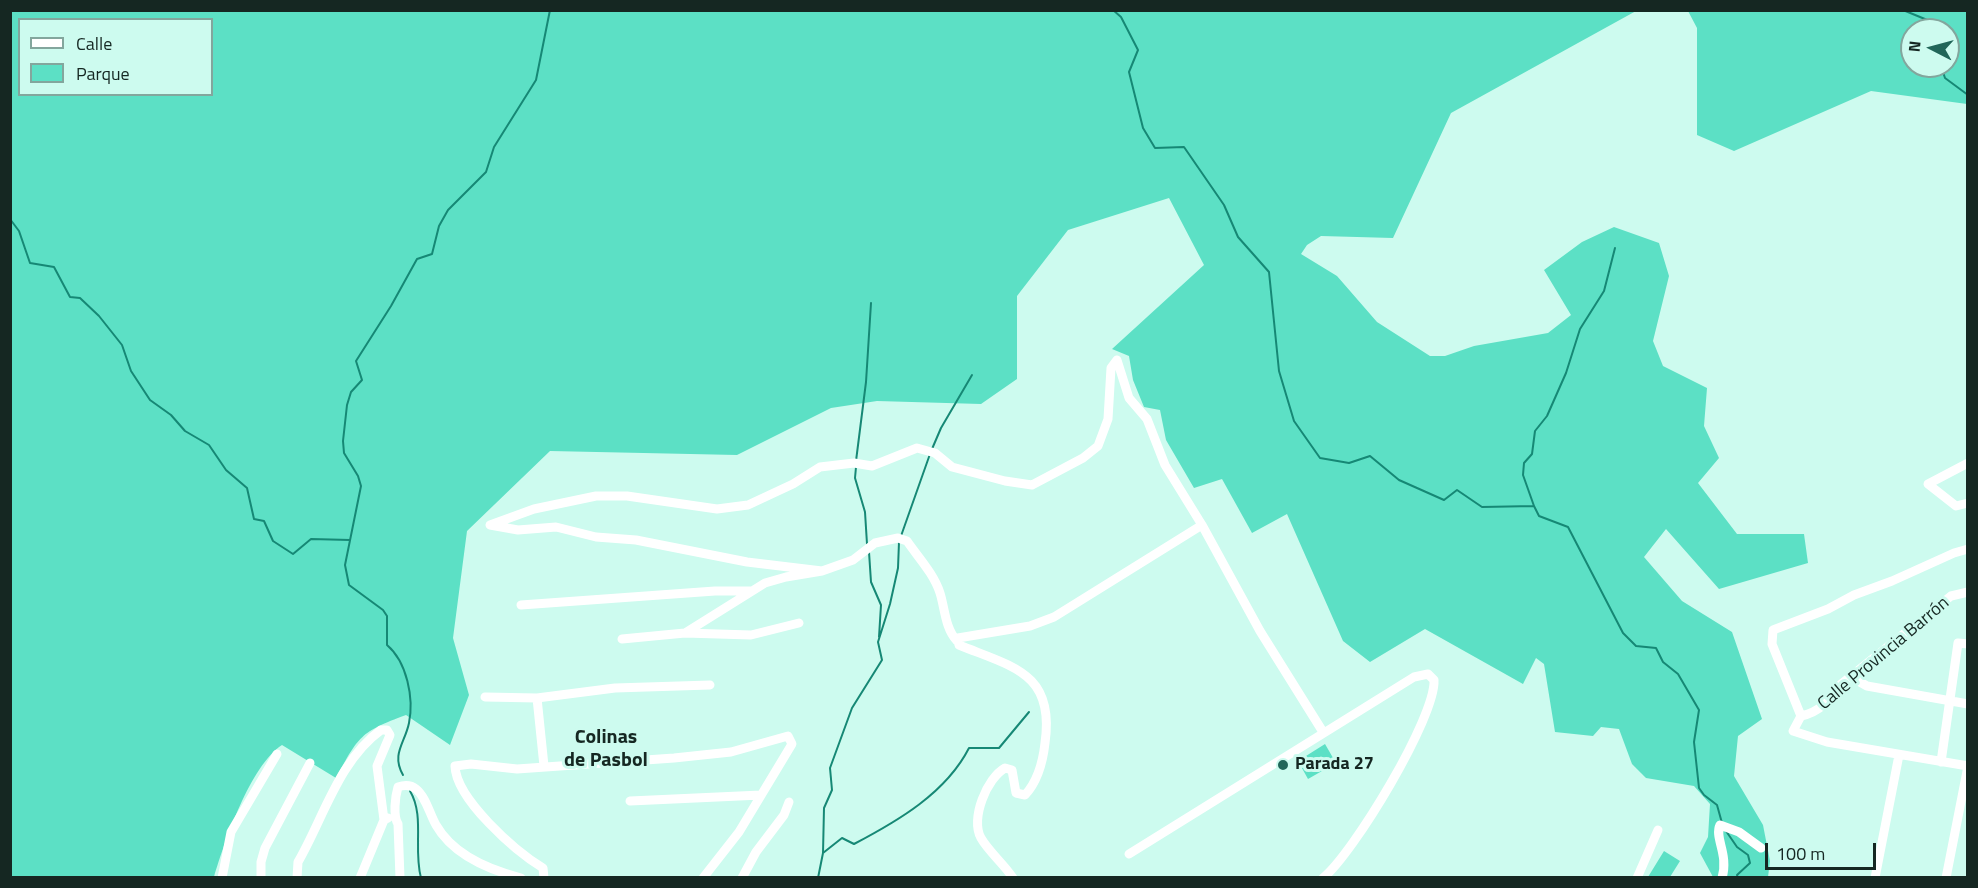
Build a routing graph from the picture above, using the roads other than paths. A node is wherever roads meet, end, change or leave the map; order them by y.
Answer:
1 (1968, 463) edge
2 (1968, 503) edge
3 (1202, 525) junction
4 (1968, 549) edge
5 (822, 571) junction
6 (754, 591) junction
7 (1968, 592) edge
8 (521, 605) dead end
9 (799, 623) dead end
10 (685, 633) junction
11 (622, 639) dead end
12 (957, 641) junction
13 (1968, 644) edge
14 (1851, 677) junction
15 (710, 685) dead end
16 (485, 697) dead end
17 (537, 698) junction
18 (1951, 700) junction
19 (1968, 704) edge
20 (1801, 716) junction
21 (1323, 732) junction
22 (277, 754) dead end
23 (1899, 755) junction
24 (1941, 762) junction
25 (310, 763) dead end
26 (544, 766) junction
27 (1968, 766) edge
28 (761, 795) junction
29 (630, 801) dead end
30 (789, 802) dead end
31 (395, 819) junction
32 (384, 820) junction
33 (1658, 830) dead end
34 (1761, 848) dead end
35 (1129, 854) dead end
36 (222, 878) edge
37 (261, 878) edge
38 (297, 878) edge
39 (360, 878) edge
40 (400, 878) edge
41 (521, 878) edge
42 (544, 878) edge
43 (703, 878) edge
44 (742, 878) edge
45 (1013, 878) edge
46 (1323, 878) edge
47 (1637, 878) edge
48 (1722, 878) edge
49 (1875, 878) edge
50 (1946, 878) edge

1 - 2 street
3 - 5 street
3 - 12 street
3 - 21 street
4 - 20 street
5 - 6 street
5 - 12 street
6 - 8 street
6 - 10 street
7 - 14 street, Calle Provincia Barrón
9 - 10 street
10 - 11 street
12 - 45 street
13 - 18 street
14 - 18 street
14 - 20 street, Calle Provincia Barrón
15 - 17 street
16 - 17 street
17 - 26 street
18 - 19 street
18 - 24 street
20 - 23 street
21 - 35 street
21 - 46 street
22 - 36 street
23 - 24 street
23 - 49 street
24 - 27 street
25 - 37 street
26 - 28 street
26 - 42 street
27 - 50 street
28 - 29 street
28 - 43 street
30 - 44 street
31 - 32 street
31 - 40 street
31 - 41 street
32 - 38 street
32 - 39 street
33 - 47 street
34 - 48 street

